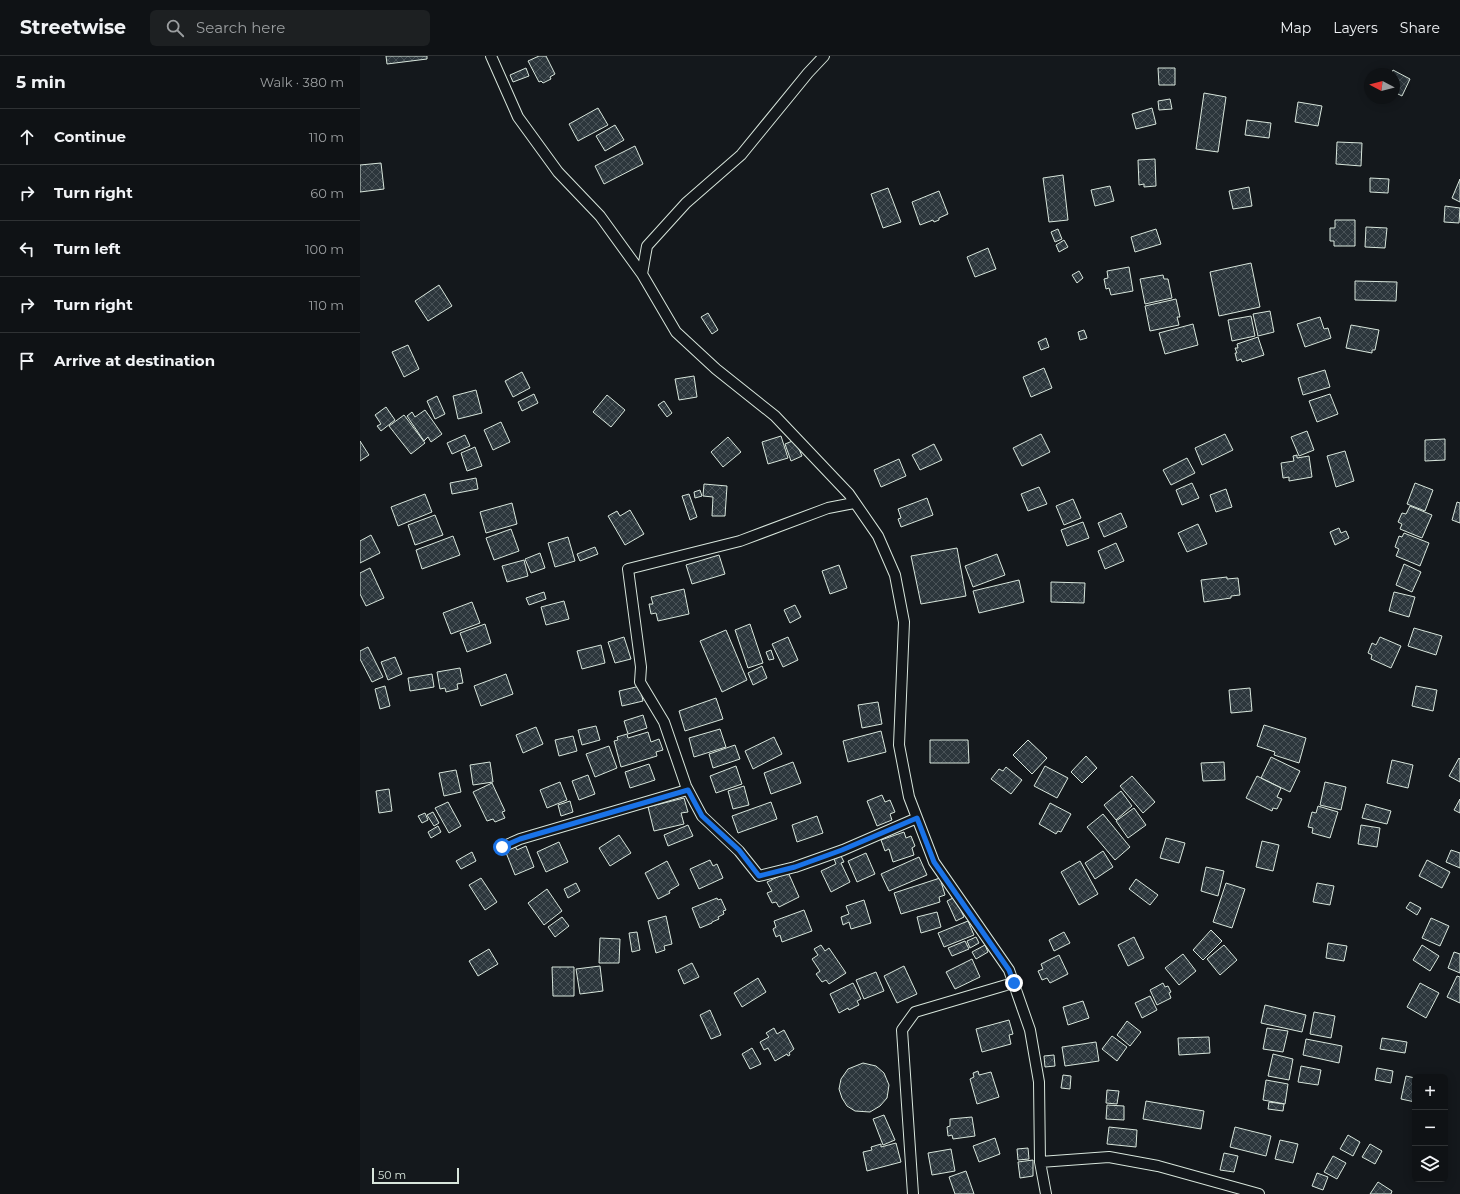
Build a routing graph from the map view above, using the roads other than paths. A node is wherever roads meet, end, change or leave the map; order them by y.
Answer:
1 (491, 56) edge
2 (824, 56) edge
3 (642, 274) junction
4 (854, 503) junction
5 (688, 790) junction
6 (917, 818) junction
7 (502, 847) dead end
8 (1014, 983) junction
9 (1040, 1162) junction
10 (912, 1194) edge
11 (1046, 1194) edge
12 (1259, 1194) edge

1 - 3 street
2 - 3 street
3 - 4 street
4 - 5 street
4 - 6 street
5 - 6 street
5 - 7 street
6 - 8 street
8 - 9 street
8 - 10 street
9 - 11 street
9 - 12 street

